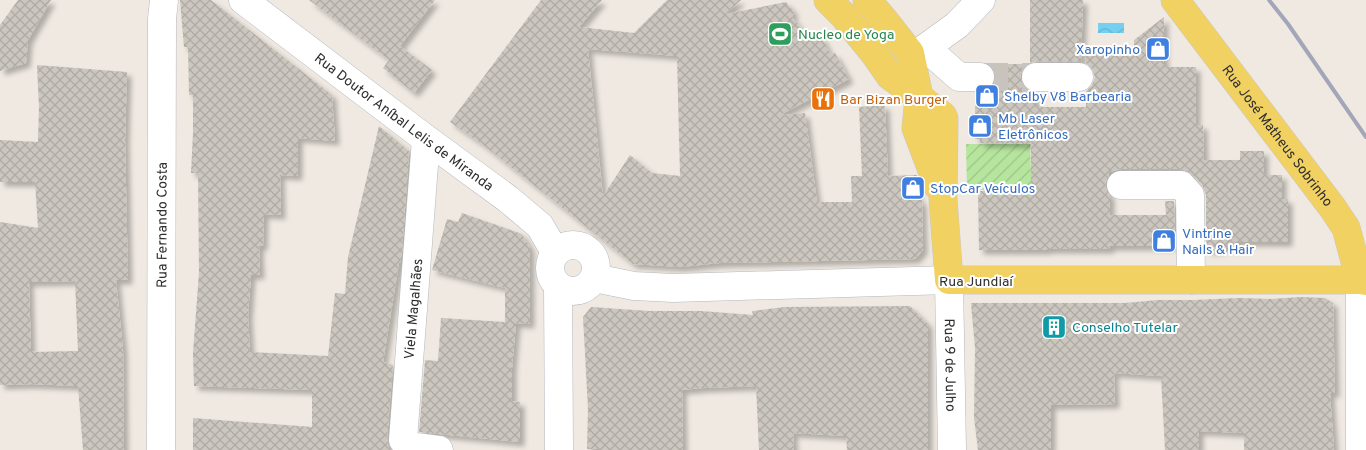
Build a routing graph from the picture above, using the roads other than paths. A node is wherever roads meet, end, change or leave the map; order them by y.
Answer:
1 (164, 0) edge
2 (243, 0) edge
3 (828, 0) edge
4 (867, 0) edge
5 (981, 0) edge
6 (1175, 0) edge
7 (922, 53) junction
8 (980, 77) tunnel mouth
9 (1036, 77) tunnel mouth
10 (1079, 77) dead end
11 (919, 97) junction
12 (426, 139) junction
13 (1121, 185) dead end
14 (555, 252) junction
15 (594, 278) junction
16 (948, 280) junction
17 (1191, 280) junction
18 (1363, 281) edge
19 (558, 286) junction
20 (161, 450) edge
21 (439, 450) edge
22 (559, 450) edge
23 (952, 450) edge
24 (1360, 450) edge

1 - 20 street, Rua Fernando Costa
2 - 12 street, Rua Doutor Aníbal Lelis de Miranda
3 - 11 main road
4 - 7 main road
5 - 7 street
6 - 18 main road, Rua José Matheus Sobrinho
7 - 8 street
7 - 11 main road
9 - 10 street
11 - 16 main road
12 - 14 street, Rua Doutor Aníbal Lelis de Miranda
12 - 21 street, Viela Magalhães
13 - 17 street
14 - 15 street
14 - 19 street
15 - 16 street, Rua Jundiaí
15 - 19 street
16 - 17 main road, Rua Jundiaí
16 - 23 street, Rua 9 de Julho
17 - 18 main road, Rua Jundiaí
18 - 24 street
19 - 22 street

